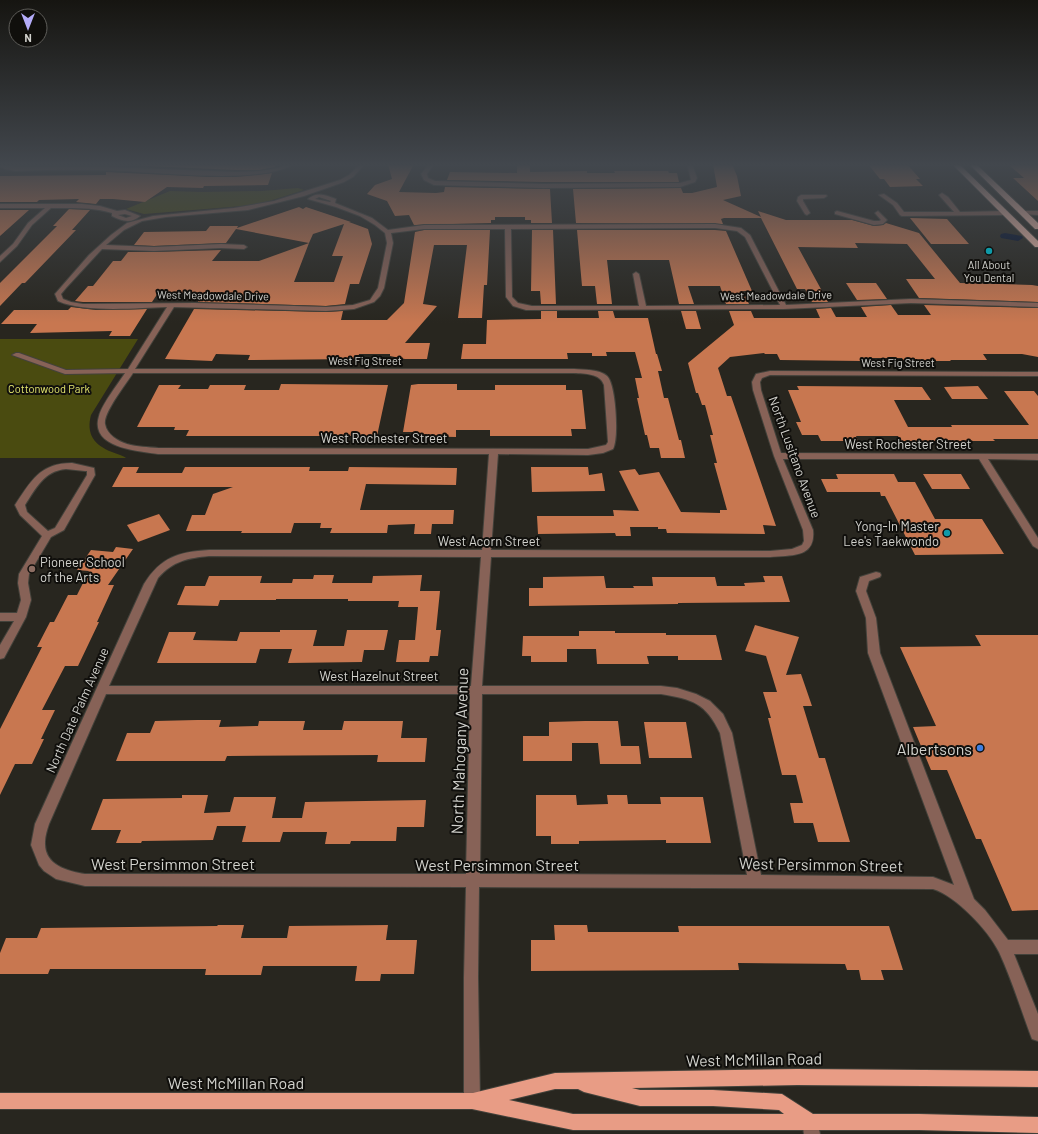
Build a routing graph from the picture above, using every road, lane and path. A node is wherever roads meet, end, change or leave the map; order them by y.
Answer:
1 (38, 217) edge
2 (118, 217) edge
3 (157, 217) edge
4 (366, 217) edge
5 (852, 217) edge
6 (881, 217) edge
7 (1009, 217) edge
8 (1028, 217) edge
9 (134, 221) junction
10 (508, 226) junction
11 (1038, 227) edge
12 (387, 232) junction
13 (1038, 245) edge
14 (102, 247) junction
15 (244, 247) dead end
16 (0, 260) edge
17 (636, 274) dead end
18 (172, 305) junction
19 (1038, 305) edge
20 (643, 307) junction
21 (784, 307) junction
22 (16, 355) dead end
23 (130, 371) junction
24 (1038, 374) edge
25 (759, 376) joint
26 (610, 447) joint
27 (494, 452) junction
28 (778, 456) junction
29 (982, 457) junction
30 (1038, 457) edge
31 (47, 535) junction
32 (1038, 546) edge
33 (806, 547) joint
34 (486, 554) junction
35 (172, 560) joint
36 (876, 575) dead end
37 (0, 617) edge
38 (21, 617) junction
39 (0, 655) edge
40 (101, 690) junction
41 (476, 690) junction
42 (60, 876) joint
43 (472, 880) junction
44 (755, 880) junction
45 (968, 903) junction
46 (1004, 947) junction
47 (1038, 947) edge
48 (1038, 1033) edge
49 (1038, 1079) edge
50 (571, 1080) junction
51 (0, 1101) edge
52 (472, 1101) junction
53 (1038, 1125) edge
54 (811, 1128) edge

1 - 16 street
2 - 9 street
3 - 9 street
4 - 12 street
5 - 6 street
7 - 13 highway
8 - 11 highway
9 - 14 street
10 - 12 street
10 - 20 street, West Meadowdale Drive
10 - 21 street
12 - 18 street, West Meadowdale Drive
14 - 15 street
14 - 18 street, West Meadowdale Drive
17 - 20 street
18 - 23 street, West Rochester Street
19 - 21 street, West Meadowdale Drive
20 - 21 street, West Meadowdale Drive
22 - 23 street, West Fig Street
23 - 26 street, West Fig Street
23 - 27 street, West Rochester Street
24 - 25 street, West Fig Street
25 - 28 street, North Lusitano Avenue
26 - 27 street, West Rochester Street
27 - 34 street, North Mahogany Avenue
28 - 29 street, West Rochester Street
28 - 33 street, North Lusitano Avenue
29 - 30 street, West Rochester Street
29 - 32 street
31 - 31 street
31 - 38 street
33 - 34 street, West Acorn Street
34 - 35 street, West Acorn Street
34 - 41 street, North Mahogany Avenue
35 - 40 street, North Date Palm Avenue
36 - 45 street
37 - 38 street
38 - 39 street
40 - 41 street, West Hazelnut Street
40 - 42 street, North Date Palm Avenue
41 - 43 street, North Mahogany Avenue
41 - 44 street, West Hazelnut Street
42 - 43 street, West Persimmon Street
43 - 44 street, West Persimmon Street
43 - 52 street, North Mahogany Avenue
44 - 45 street, West Persimmon Street
45 - 46 street
46 - 47 street
46 - 48 street
49 - 50 main road, West McMillan Road
50 - 52 main road, West McMillan Road
50 - 54 main road
51 - 52 main road, West McMillan Road
52 - 54 main road, West McMillan Road
53 - 54 main road, West McMillan Road

